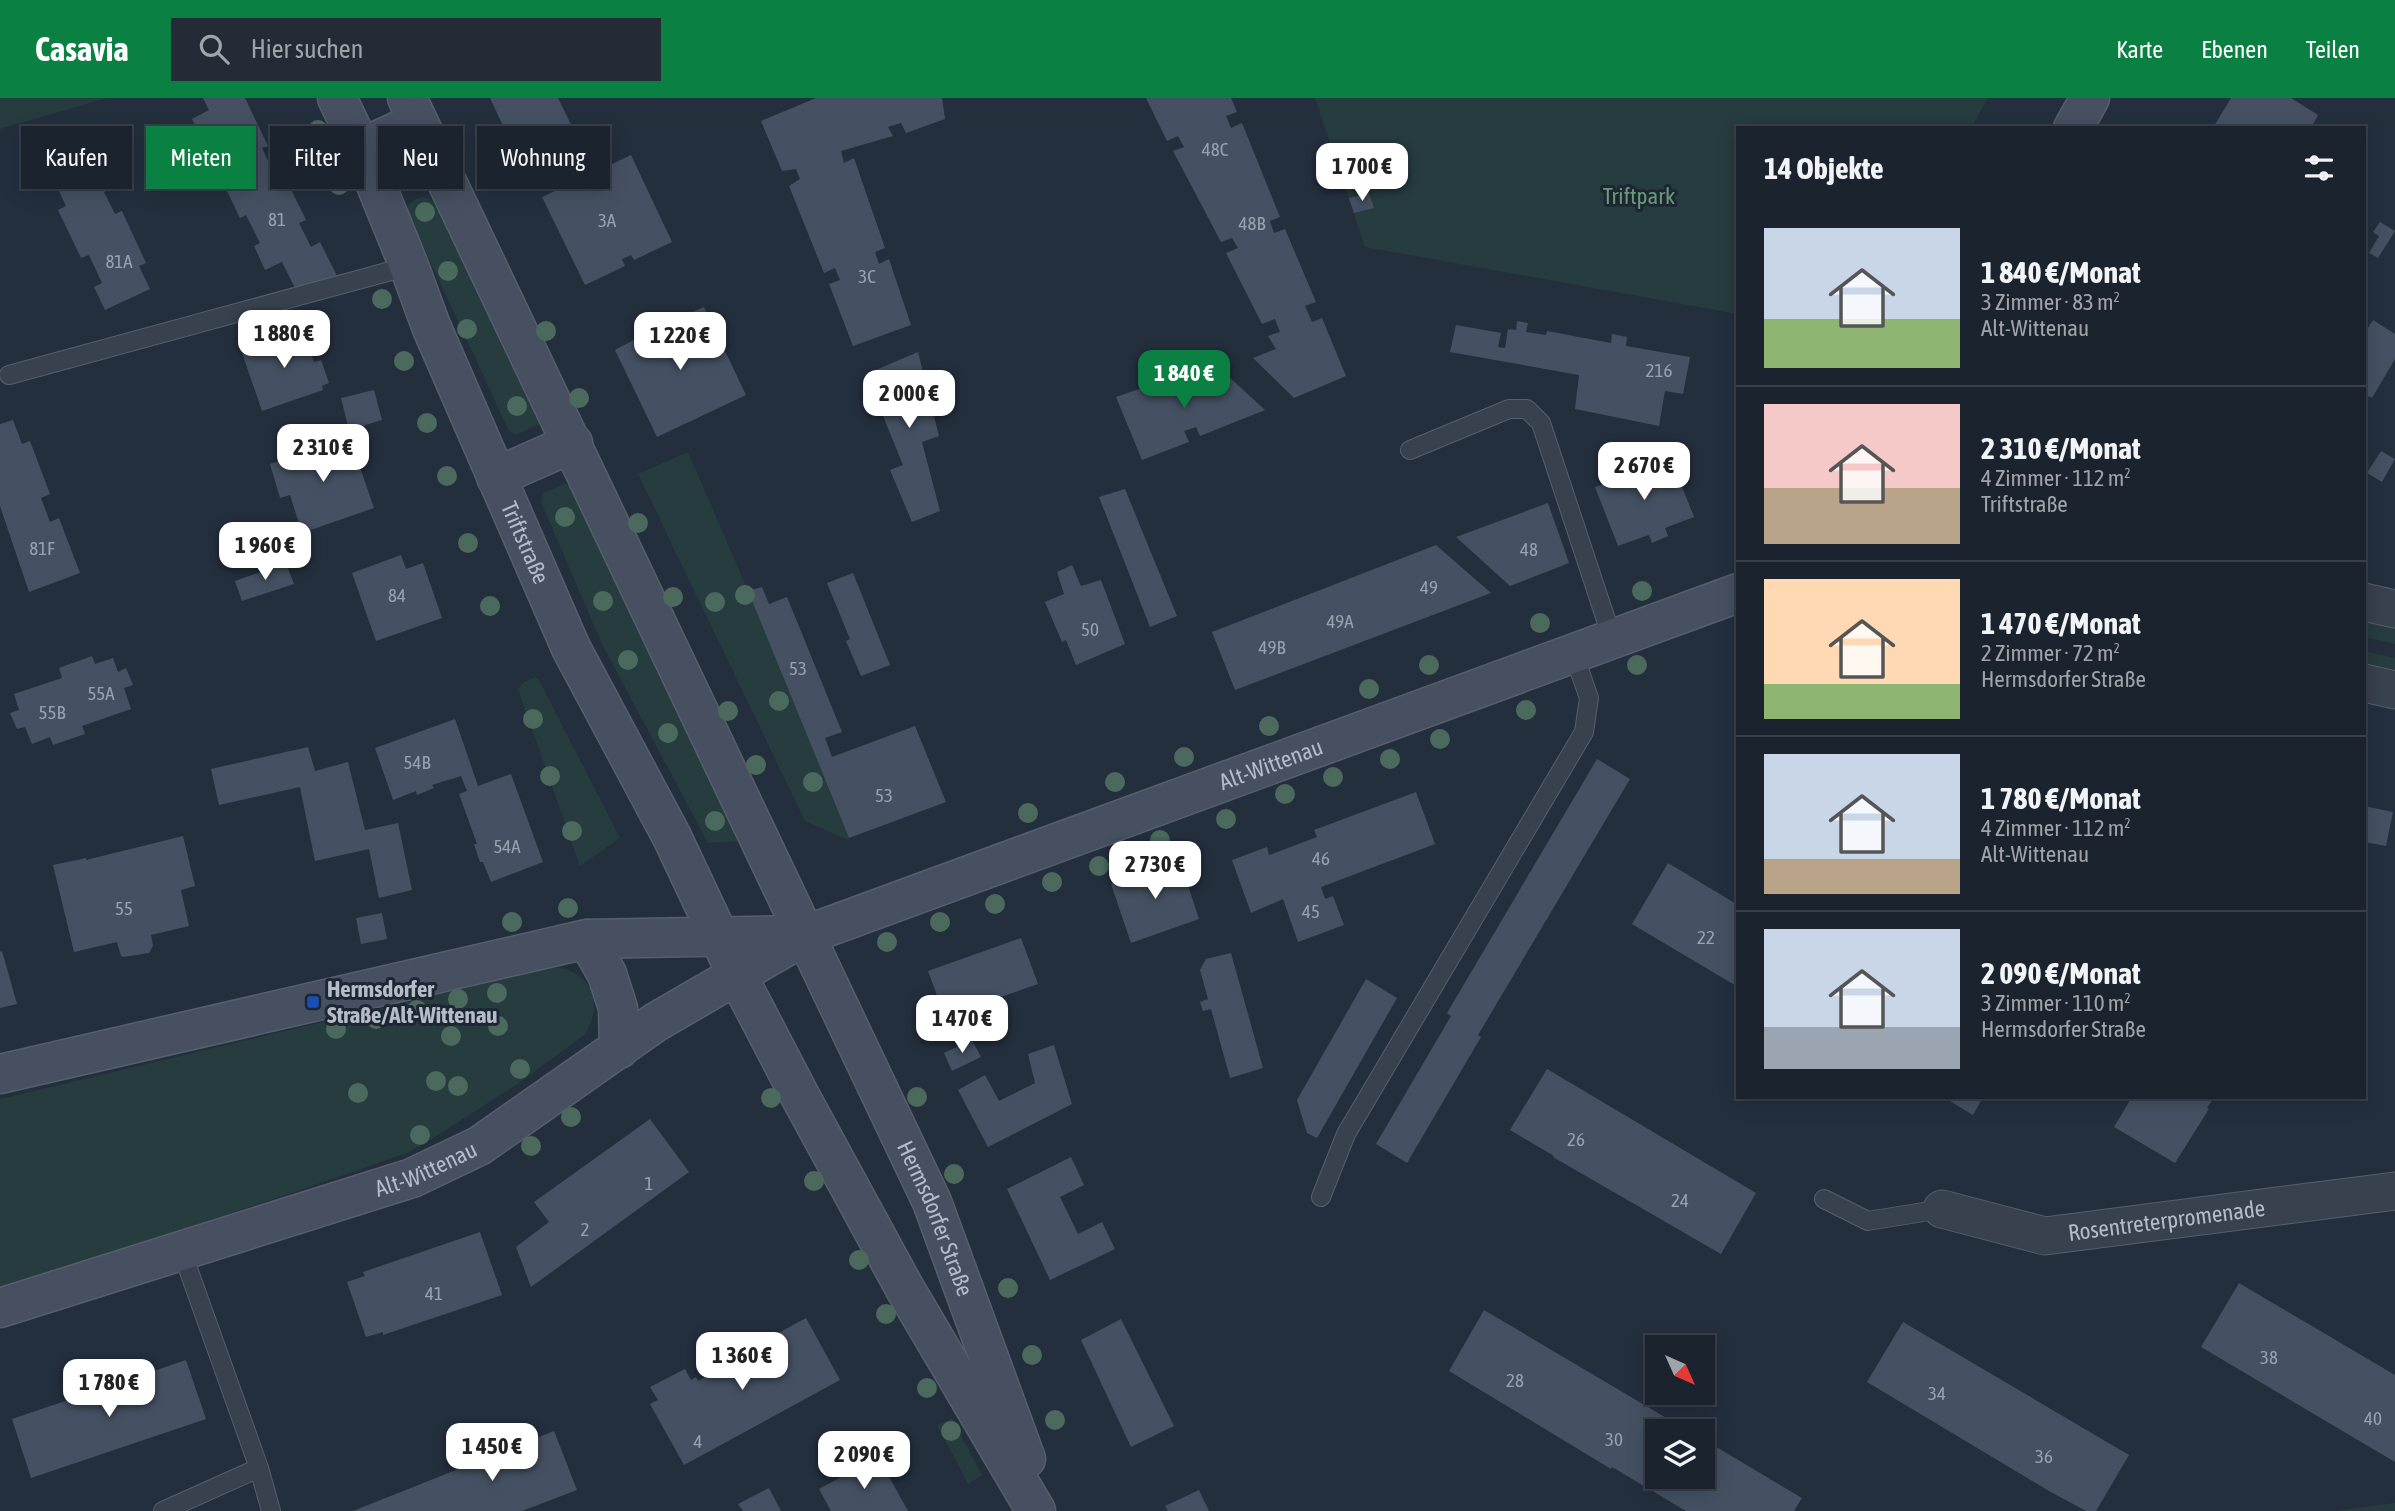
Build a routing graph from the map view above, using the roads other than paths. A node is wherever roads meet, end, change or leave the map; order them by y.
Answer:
1 (337, 98) edge
2 (2090, 98) edge
3 (413, 110) edge
4 (350, 126) edge
5 (2074, 126) edge
6 (364, 146) edge
7 (364, 155) edge
8 (409, 266) junction
9 (9, 374) dead end
10 (573, 443) junction
11 (1410, 450) dead end
12 (496, 477) junction
13 (1736, 594) edge
14 (2366, 602) edge
15 (2395, 609) edge
16 (1612, 638) junction
17 (1573, 652) junction
18 (2366, 683) edge
19 (2395, 690) edge
20 (806, 935) junction
21 (718, 936) junction
22 (587, 939) junction
23 (737, 975) junction
24 (620, 1049) junction
25 (0, 1074) edge
26 (2395, 1191) edge
27 (1321, 1197) dead end
28 (1824, 1199) dead end
29 (1942, 1209) joint
30 (181, 1249) junction
31 (0, 1307) edge
32 (259, 1468) junction
33 (163, 1511) edge
34 (271, 1511) edge
35 (1037, 1511) edge
36 (1045, 1511) edge

1 - 4 main road, Triftstraße
2 - 5 main road
3 - 6 main road
3 - 10 main road
7 - 8 main road, Triftstraße
8 - 9 lane
8 - 12 main road, Triftstraße
10 - 12 main road
10 - 20 main road
11 - 16 lane
12 - 21 main road, Triftstraße
13 - 16 main road, Alt-Wittenau
14 - 15 street
16 - 17 main road, Alt-Wittenau
17 - 20 main road, Alt-Wittenau
17 - 27 lane
18 - 19 street
20 - 21 main road, Alt-Wittenau
20 - 23 main road, Alt-Wittenau
20 - 36 main road, Hermsdorfer Straße
21 - 22 main road, Alt-Wittenau
21 - 23 main road, Triftstraße
22 - 24 main road
22 - 25 main road, Alt-Wittenau
23 - 24 main road, Alt-Wittenau
23 - 35 main road
24 - 30 main road, Alt-Wittenau
26 - 29 street, Rosentreterpromenade
28 - 29 lane
30 - 31 main road, Alt-Wittenau
30 - 32 lane
32 - 33 lane
32 - 34 lane

